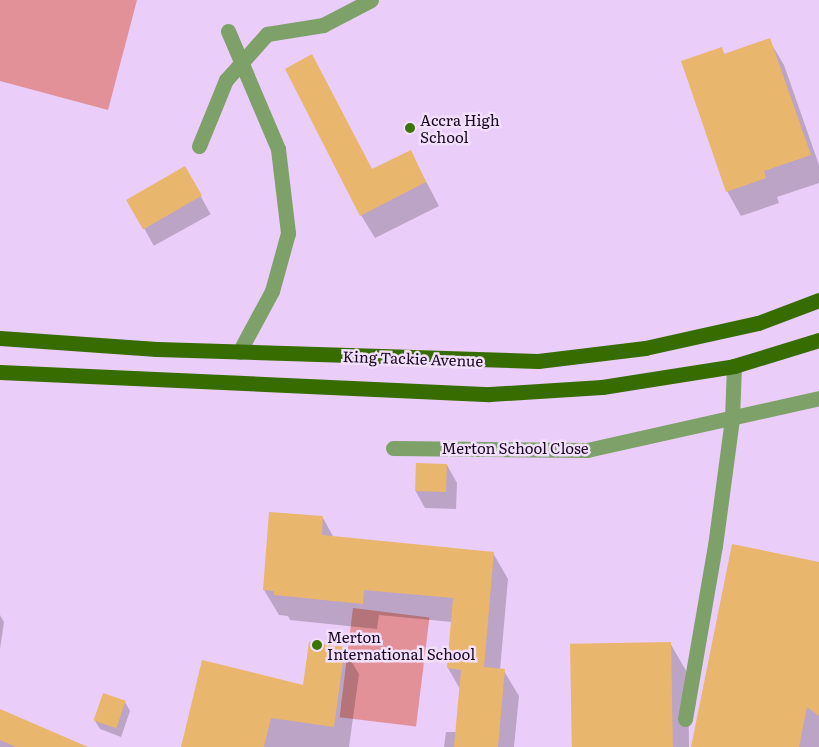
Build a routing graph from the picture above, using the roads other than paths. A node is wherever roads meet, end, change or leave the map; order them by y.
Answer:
1 (371, 0) edge
2 (228, 31) dead end
3 (241, 61) junction
4 (199, 146) dead end
5 (819, 300) edge
6 (0, 338) edge
7 (819, 340) edge
8 (239, 352) junction
9 (734, 366) junction
10 (0, 372) edge
11 (819, 398) edge
12 (732, 418) junction
13 (393, 448) dead end
14 (685, 719) dead end

1 - 3 lane
2 - 3 lane
3 - 4 lane
3 - 8 lane
5 - 8 main road, King Tackie Avenue
6 - 8 main road, King Tackie Avenue
7 - 9 main road
9 - 10 main road
9 - 12 lane
11 - 12 lane, Merton School Close
12 - 13 lane, Merton School Close
12 - 14 lane

